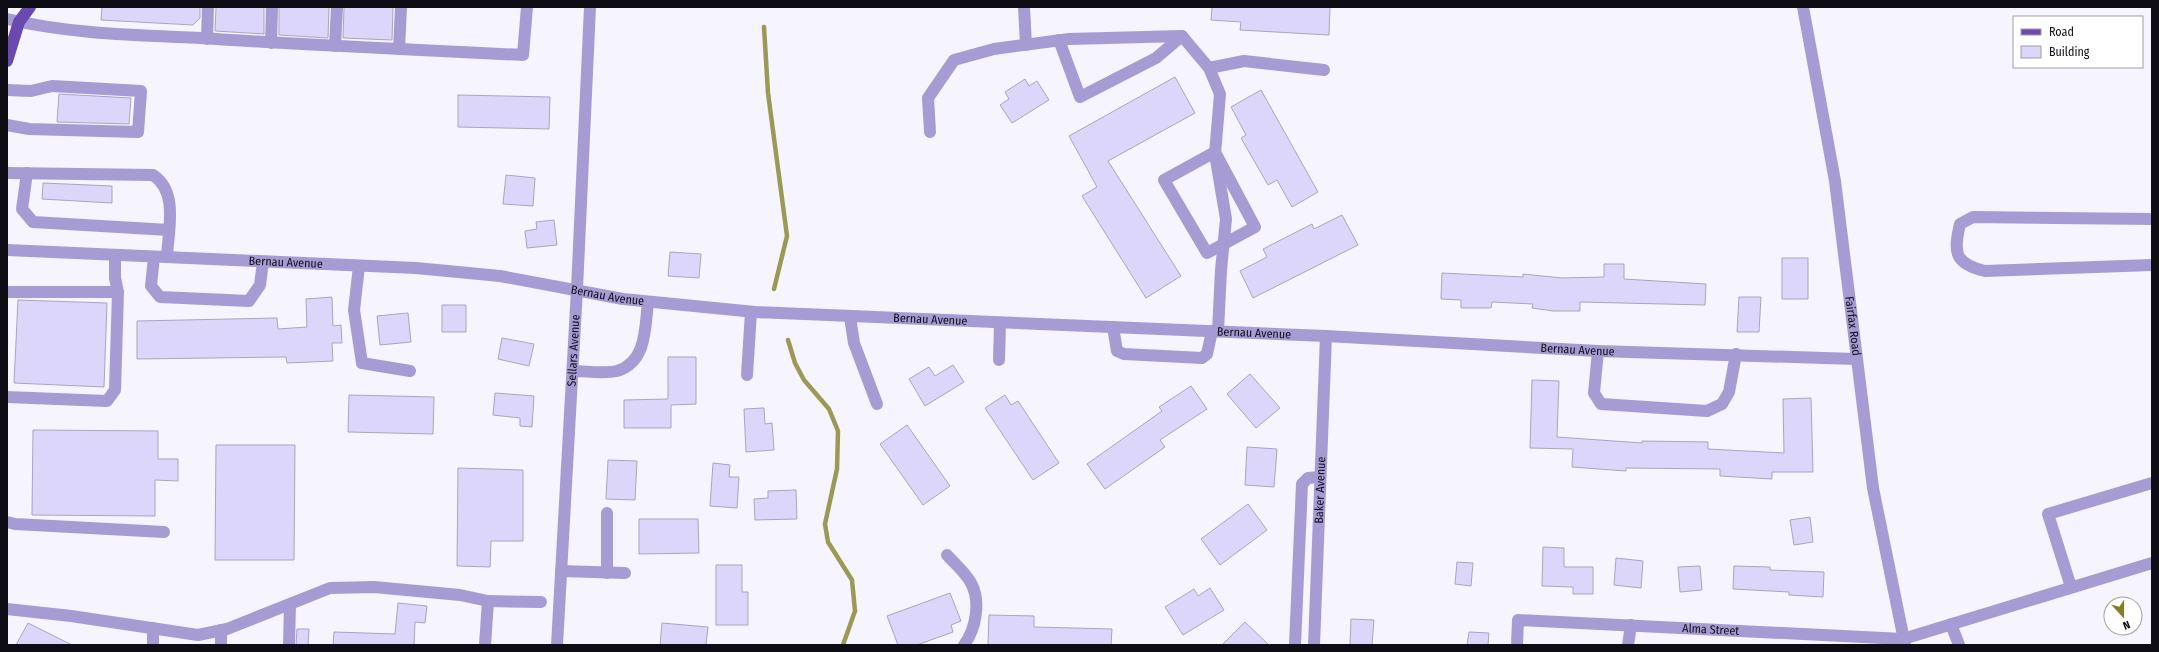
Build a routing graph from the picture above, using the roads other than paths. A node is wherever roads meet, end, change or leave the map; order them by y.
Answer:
1 (18, 7) edge
2 (30, 7) edge
3 (208, 7) edge
4 (272, 7) edge
5 (337, 7) edge
6 (401, 7) edge
7 (527, 7) edge
8 (590, 7) edge
9 (1024, 7) edge
10 (1803, 7) edge
11 (7, 19) edge
12 (19, 22) junction
13 (1182, 36) junction
14 (207, 39) junction
15 (1059, 40) junction
16 (271, 43) junction
17 (1026, 45) junction
18 (334, 46) junction
19 (399, 49) junction
20 (7, 61) edge
21 (1209, 68) junction
22 (1324, 70) dead end
23 (7, 90) edge
24 (7, 125) edge
25 (930, 132) dead end
26 (1215, 152) junction
27 (7, 173) edge
28 (27, 173) junction
29 (2152, 219) edge
30 (168, 230) junction
31 (1223, 244) junction
32 (7, 250) edge
33 (115, 255) junction
34 (154, 257) junction
35 (167, 258) junction
36 (263, 262) junction
37 (2152, 265) edge
38 (359, 266) junction
39 (577, 289) junction
40 (7, 292) edge
41 (118, 292) junction
42 (648, 302) junction
43 (751, 312) junction
44 (850, 317) junction
45 (1000, 323) junction
46 (1114, 327) junction
47 (1215, 331) junction
48 (1326, 336) junction
49 (1598, 351) junction
50 (1736, 354) junction
51 (1855, 359) junction
52 (999, 360) dead end
53 (410, 371) dead end
54 (573, 371) junction
55 (747, 375) dead end
56 (7, 397) edge
57 (877, 404) dead end
58 (1320, 477) junction
59 (2152, 484) edge
60 (607, 513) dead end
61 (7, 522) edge
62 (164, 532) dead end
63 (947, 555) dead end
64 (2152, 563) edge
65 (561, 571) junction
66 (607, 573) junction
67 (624, 573) dead end
68 (2071, 587) junction
69 (488, 600) junction
70 (541, 602) dead end
71 (290, 604) junction
72 (7, 609) edge
73 (1951, 624) junction
74 (1630, 626) junction
75 (153, 628) junction
76 (221, 630) junction
77 (1904, 642) edge
78 (153, 645) edge
79 (221, 645) edge
80 (289, 645) edge
81 (485, 645) edge
82 (557, 645) edge
83 (964, 645) edge
84 (1295, 645) edge
85 (1314, 645) edge
86 (1517, 645) edge
87 (1628, 645) edge
88 (1959, 645) edge

1 - 12 main road
2 - 12 main road
3 - 14 street
4 - 16 street
5 - 18 street
6 - 19 street
7 - 19 street
8 - 39 street, Sellars Avenue
9 - 17 street
10 - 51 street, Fairfax Road
11 - 12 street
12 - 14 street
12 - 20 main road
13 - 15 street
13 - 15 street
13 - 21 street
14 - 16 street
15 - 17 street
16 - 18 street
17 - 25 street
18 - 19 street
21 - 22 street
21 - 26 street
23 - 24 street
26 - 31 street
26 - 31 street
26 - 31 street
27 - 28 street
28 - 30 street
28 - 30 street
29 - 37 street
30 - 35 street
31 - 47 street
32 - 33 street, Bernau Avenue
33 - 34 street, Bernau Avenue
33 - 41 street
34 - 35 street, Bernau Avenue
34 - 36 street
35 - 36 street, Bernau Avenue
36 - 38 street, Bernau Avenue
38 - 39 street, Bernau Avenue
38 - 53 street
39 - 42 street, Bernau Avenue
39 - 54 street, Sellars Avenue
40 - 41 street
41 - 56 street
42 - 43 street, Bernau Avenue
42 - 54 street
43 - 44 street, Bernau Avenue
43 - 55 street
44 - 45 street, Bernau Avenue
44 - 57 street
45 - 46 street, Bernau Avenue
45 - 52 street
46 - 47 street, Bernau Avenue
46 - 47 street
47 - 48 street, Bernau Avenue
48 - 49 street, Bernau Avenue
48 - 58 street, Baker Avenue
49 - 50 street, Bernau Avenue
49 - 50 street
50 - 51 street, Bernau Avenue
51 - 77 street, Fairfax Road
54 - 65 street, Sellars Avenue
58 - 84 street
58 - 85 street, Baker Avenue
59 - 68 street
60 - 66 street
61 - 62 street
63 - 83 street
64 - 68 street
65 - 66 street
65 - 82 street, Sellars Avenue
66 - 67 street
68 - 73 street
69 - 70 street
69 - 71 street
69 - 81 street
71 - 76 street
71 - 80 street
72 - 75 street
73 - 77 street
73 - 88 street
74 - 77 street, Alma Street
74 - 86 street, Alma Street
74 - 87 street
75 - 76 street
75 - 78 street
76 - 79 street

